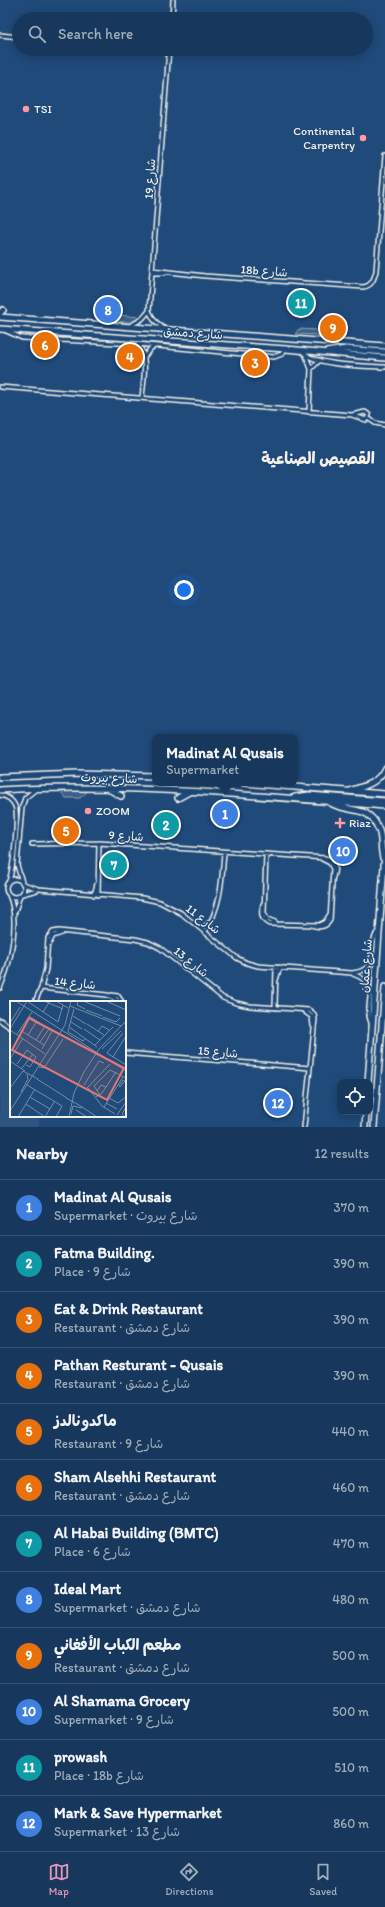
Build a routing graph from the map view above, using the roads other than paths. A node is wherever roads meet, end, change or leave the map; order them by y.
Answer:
1 (173, 0) edge
2 (172, 12) edge
3 (0, 35) edge
4 (12, 36) edge
5 (167, 56) edge
6 (385, 156) edge
7 (152, 272) junction
8 (148, 311) junction
9 (0, 317) edge
10 (130, 326) junction
11 (1, 329) edge
12 (165, 329) junction
13 (137, 344) junction
14 (384, 345) edge
15 (155, 346) junction
16 (286, 349) junction
17 (302, 351) junction
18 (385, 352) edge
19 (323, 353) junction
20 (306, 356) junction
21 (145, 357) junction
22 (376, 358) junction
23 (385, 358) edge
24 (320, 360) junction
25 (385, 362) edge
26 (385, 367) edge
27 (311, 368) junction
28 (0, 387) edge
29 (142, 398) junction
30 (309, 412) junction
31 (352, 415) junction
32 (368, 418) junction
33 (385, 425) edge
34 (385, 768) edge
35 (152, 776) edge
36 (0, 777) edge
37 (283, 786) edge
38 (40, 788) junction
39 (106, 788) junction
40 (0, 790) edge
41 (191, 791) junction
42 (348, 791) junction
43 (385, 794) edge
44 (0, 795) edge
45 (121, 796) dead end
46 (178, 798) dead end
47 (292, 799) junction
48 (328, 801) junction
49 (385, 801) edge
50 (385, 806) edge
51 (99, 843) junction
52 (32, 844) dead end
53 (224, 852) junction
54 (385, 852) edge
55 (266, 854) junction
56 (384, 861) edge
57 (9, 881) junction
58 (22, 883) junction
59 (39, 889) junction
60 (9, 895) junction
61 (21, 895) junction
62 (96, 895) junction
63 (14, 914) junction
64 (379, 930) junction
65 (204, 931) junction
66 (278, 967) junction
67 (352, 973) junction
68 (385, 987) edge
69 (0, 988) edge
70 (41, 988) junction
71 (107, 995) junction
72 (35, 1001) edge
73 (118, 1001) edge
74 (121, 1001) edge
75 (275, 1008) junction
76 (0, 1020) edge
77 (372, 1023) junction
78 (10, 1027) edge
79 (126, 1053) edge
80 (310, 1068) junction
81 (368, 1079) edge
82 (366, 1115) edge
83 (304, 1127) edge
84 (365, 1127) edge
85 (374, 1127) edge

1 - 2 street
3 - 4 street
5 - 7 street, شارع 19
6 - 7 street, 18b شارع
7 - 8 street, شارع 19
8 - 10 street
8 - 12 street
9 - 10 main road, شارع دمشق
10 - 12 main road, شارع دمشق
11 - 13 street
11 - 16 main road, شارع دمشق
12 - 14 main road, شارع دمشق
13 - 15 street
13 - 21 street
15 - 16 street
15 - 21 street
16 - 17 main road, شارع دمشق
17 - 19 main road, شارع دمشق
17 - 20 street
18 - 19 main road
19 - 22 main road, شارع دمشق
20 - 24 street
20 - 27 street
21 - 29 street
22 - 23 main road, شارع دمشق
22 - 25 main road
24 - 26 street
24 - 27 street
27 - 30 street
28 - 29 street
29 - 30 street
30 - 31 street
31 - 32 street
31 - 32 street
32 - 33 street
34 - 42 main road
35 - 36 main road, شارع بيروت
37 - 42 main road
38 - 39 main road, شارع بيروت
38 - 40 main road, شارع بيروت
38 - 58 street
39 - 41 main road, شارع بيروت
39 - 45 main road
41 - 46 main road
41 - 47 main road, شارع بيروت
42 - 43 main road
44 - 57 street
47 - 48 main road, شارع بيروت
47 - 49 main road
48 - 50 main road, شارع بيروت
48 - 56 main road
51 - 52 street, شارع 9
51 - 53 street, شارع 9
51 - 62 street
53 - 55 street, شارع 9
53 - 65 street
54 - 56 main road, شارع عمان
55 - 55 street, شارع 9
56 - 64 main road, شارع عمان
57 - 58 street
57 - 60 street
58 - 59 street, شارع 11
58 - 61 street
59 - 61 street, شارع 11
59 - 62 street, شارع 11
60 - 61 street
60 - 63 street
61 - 63 street
62 - 65 street, شارع 11
63 - 69 street
64 - 67 street
64 - 77 main road, شارع عمان
65 - 66 street, شارع 11
66 - 67 street, شارع 11
66 - 75 street
67 - 77 street
68 - 85 main road, شارع عمان
70 - 71 street, شارع 14
70 - 72 street, شارع 13
70 - 75 street, شارع 13
71 - 73 street, شارع 14
71 - 74 street, شارع 14
75 - 80 street, شارع 13
76 - 78 street
77 - 81 main road, شارع عمان
79 - 80 street, شارع 15
80 - 83 street, شارع 13
82 - 84 main road

